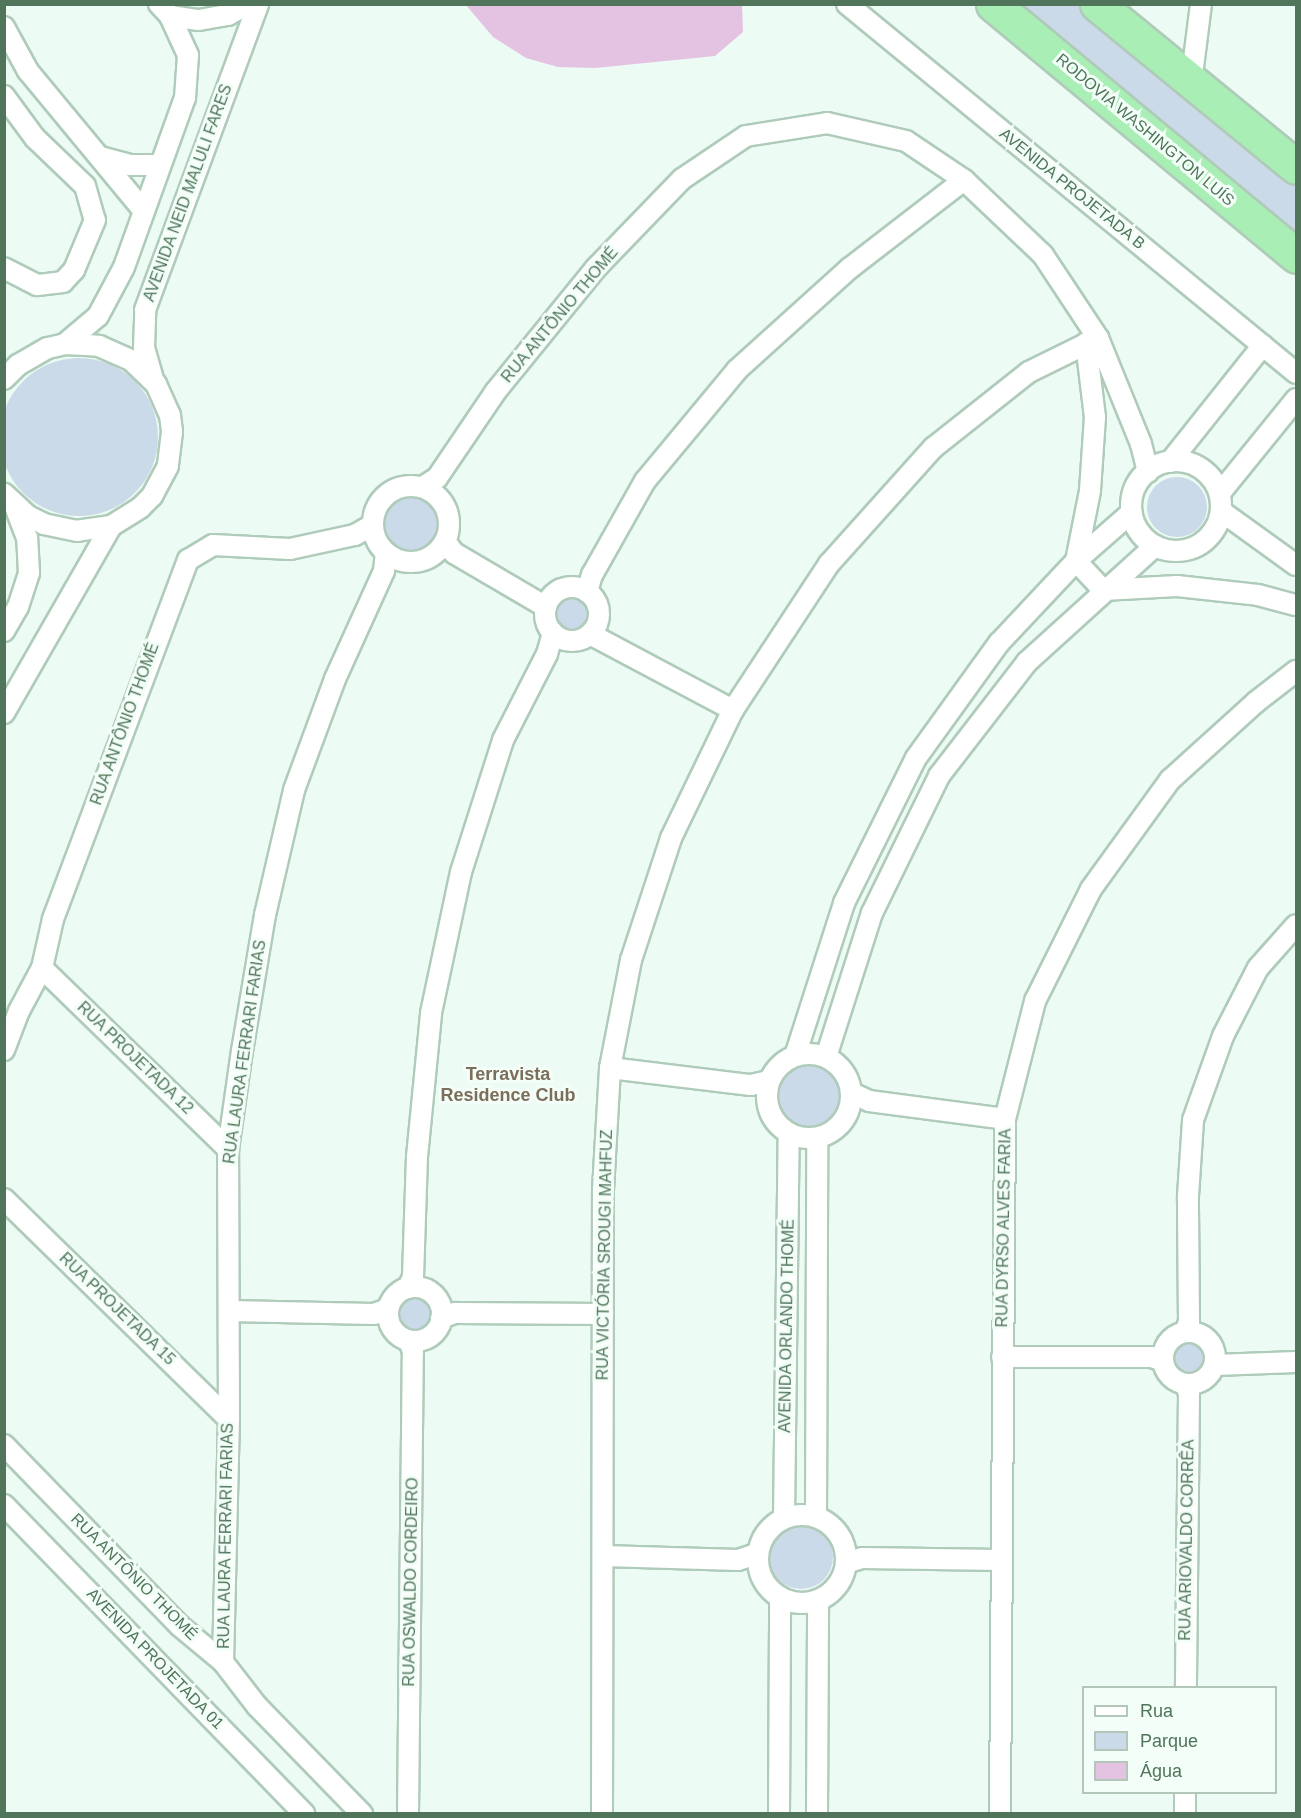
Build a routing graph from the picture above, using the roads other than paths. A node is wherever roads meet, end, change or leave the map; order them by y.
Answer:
1 (247, 4) edge
2 (258, 4) edge
3 (847, 4) edge
4 (993, 4) edge
5 (1097, 4) edge
6 (1201, 4) edge
7 (165, 10) edge
8 (4, 27) edge
9 (1191, 83) junction
10 (4, 96) edge
11 (100, 157) junction
12 (160, 165) junction
13 (1296, 167) edge
14 (964, 180) junction
15 (143, 210) junction
16 (1296, 256) edge
17 (4, 268) edge
18 (1092, 340) junction
19 (65, 344) junction
20 (1263, 345) junction
21 (9, 367) edge
22 (1296, 373) edge
23 (156, 384) junction
24 (1296, 399) edge
25 (1159, 466) junction
26 (431, 486) junction
27 (10, 500) edge
28 (1220, 510) junction
29 (1132, 513) junction
30 (111, 526) junction
31 (1155, 546) junction
32 (447, 547) junction
33 (383, 550) junction
34 (1076, 561) junction
35 (1296, 565) edge
36 (586, 585) junction
37 (1103, 590) junction
38 (543, 600) junction
39 (1296, 605) edge
40 (4, 631) edge
41 (598, 634) junction
42 (557, 635) junction
43 (1296, 671) edge
44 (734, 710) junction
45 (4, 713) edge
46 (1296, 925) edge
47 (42, 968) junction
48 (4, 1050) edge
49 (795, 1056) junction
50 (826, 1058) junction
51 (610, 1068) junction
52 (762, 1087) junction
53 (857, 1100) junction
54 (1005, 1119) junction
55 (789, 1133) junction
56 (817, 1138) junction
57 (228, 1149) junction
58 (4, 1199) edge
59 (414, 1284) junction
60 (229, 1311) junction
61 (446, 1313) junction
62 (383, 1314) junction
63 (603, 1314) junction
64 (1189, 1329) junction
65 (414, 1344) junction
66 (1002, 1357) junction
67 (1160, 1357) junction
68 (1219, 1361) junction
69 (1296, 1362) edge
70 (1189, 1387) junction
71 (229, 1419) junction
72 (4, 1445) edge
73 (4, 1505) edge
74 (816, 1517) junction
75 (784, 1518) junction
76 (604, 1556) junction
77 (851, 1557) junction
78 (758, 1560) junction
79 (1001, 1560) junction
80 (780, 1598) junction
81 (818, 1600) junction
82 (223, 1662) junction
83 (1186, 1686) edge
84 (1185, 1794) edge
85 (305, 1814) edge
86 (362, 1814) edge
87 (408, 1814) edge
88 (602, 1814) edge
89 (779, 1814) edge
90 (817, 1814) edge
91 (1000, 1814) edge
92 (1185, 1814) edge

1 - 7 street
2 - 23 street, AVENIDA NEID MALULI FARES
3 - 20 street, AVENIDA PROJETADA B
4 - 16 highway, RODOVIA WASHINGTON LUÍS
5 - 9 highway
6 - 9 street
7 - 12 street
8 - 11 street
9 - 13 highway
10 - 17 street
11 - 12 street
11 - 15 street
12 - 15 street
14 - 18 street, RUA ANTÔNIO THOMÉ
14 - 26 street, RUA ANTÔNIO THOMÉ
14 - 36 street
15 - 19 street
18 - 25 street, RUA ANTÔNIO THOMÉ
18 - 34 street
18 - 44 street, RUA VICTÓRIA SROUGI MAHFUZ
19 - 21 street
19 - 23 street
20 - 22 street, AVENIDA PROJETADA B
20 - 25 street
23 - 30 street, AVENIDA NEID MALULI FARES
24 - 28 street
25 - 28 street
25 - 29 street
26 - 32 street
26 - 33 street
27 - 30 street
27 - 40 street
28 - 31 street
28 - 35 street
29 - 31 street
29 - 34 street
30 - 45 street
31 - 37 street
32 - 33 street
32 - 38 street
33 - 47 street, RUA ANTÔNIO THOMÉ
33 - 57 street, RUA LAURA FERRARI FARIAS
34 - 37 street
34 - 49 street
36 - 38 street
36 - 41 street
37 - 39 street
37 - 50 street
38 - 42 street
41 - 42 street
41 - 44 street
42 - 59 street
43 - 54 street, RUA DYRSO ALVES FARIA
44 - 51 street, RUA VICTÓRIA SROUGI MAHFUZ
46 - 64 street
47 - 48 street, RUA ANTÔNIO THOMÉ
47 - 57 street, RUA PROJETADA 12
49 - 50 street
49 - 52 street
50 - 53 street
51 - 52 street
51 - 63 street, RUA VICTÓRIA SROUGI MAHFUZ
52 - 55 street
53 - 54 street
53 - 56 street
54 - 66 street, RUA DYRSO ALVES FARIA
55 - 56 street
55 - 75 street, AVENIDA ORLANDO THOMÉ
56 - 74 street, AVENIDA ORLANDO THOMÉ
57 - 60 street, RUA LAURA FERRARI FARIAS
58 - 71 street, RUA PROJETADA 15
59 - 61 street
59 - 62 street
60 - 62 street
60 - 71 street, RUA LAURA FERRARI FARIAS
61 - 63 street
61 - 65 street
62 - 65 street
63 - 76 street, RUA VICTÓRIA SROUGI MAHFUZ
64 - 67 street
64 - 68 street
65 - 87 street, RUA OSWALDO CORDEIRO
66 - 67 street
66 - 79 street, RUA DYRSO ALVES FARIA
67 - 70 street
68 - 69 street
68 - 70 street
70 - 83 street, RUA ARIOVALDO CORRÊA
71 - 82 street, RUA LAURA FERRARI FARIAS
72 - 82 street, RUA ANTÔNIO THOMÉ
73 - 85 street, AVENIDA PROJETADA 01
74 - 75 street
74 - 77 street
75 - 78 street
76 - 78 street
76 - 88 street, RUA VICTÓRIA SROUGI MAHFUZ
77 - 79 street
77 - 81 street
78 - 80 street
79 - 91 street, RUA DYRSO ALVES FARIA
80 - 81 street
80 - 89 street
81 - 90 street
82 - 86 street, RUA ANTÔNIO THOMÉ
84 - 92 street

